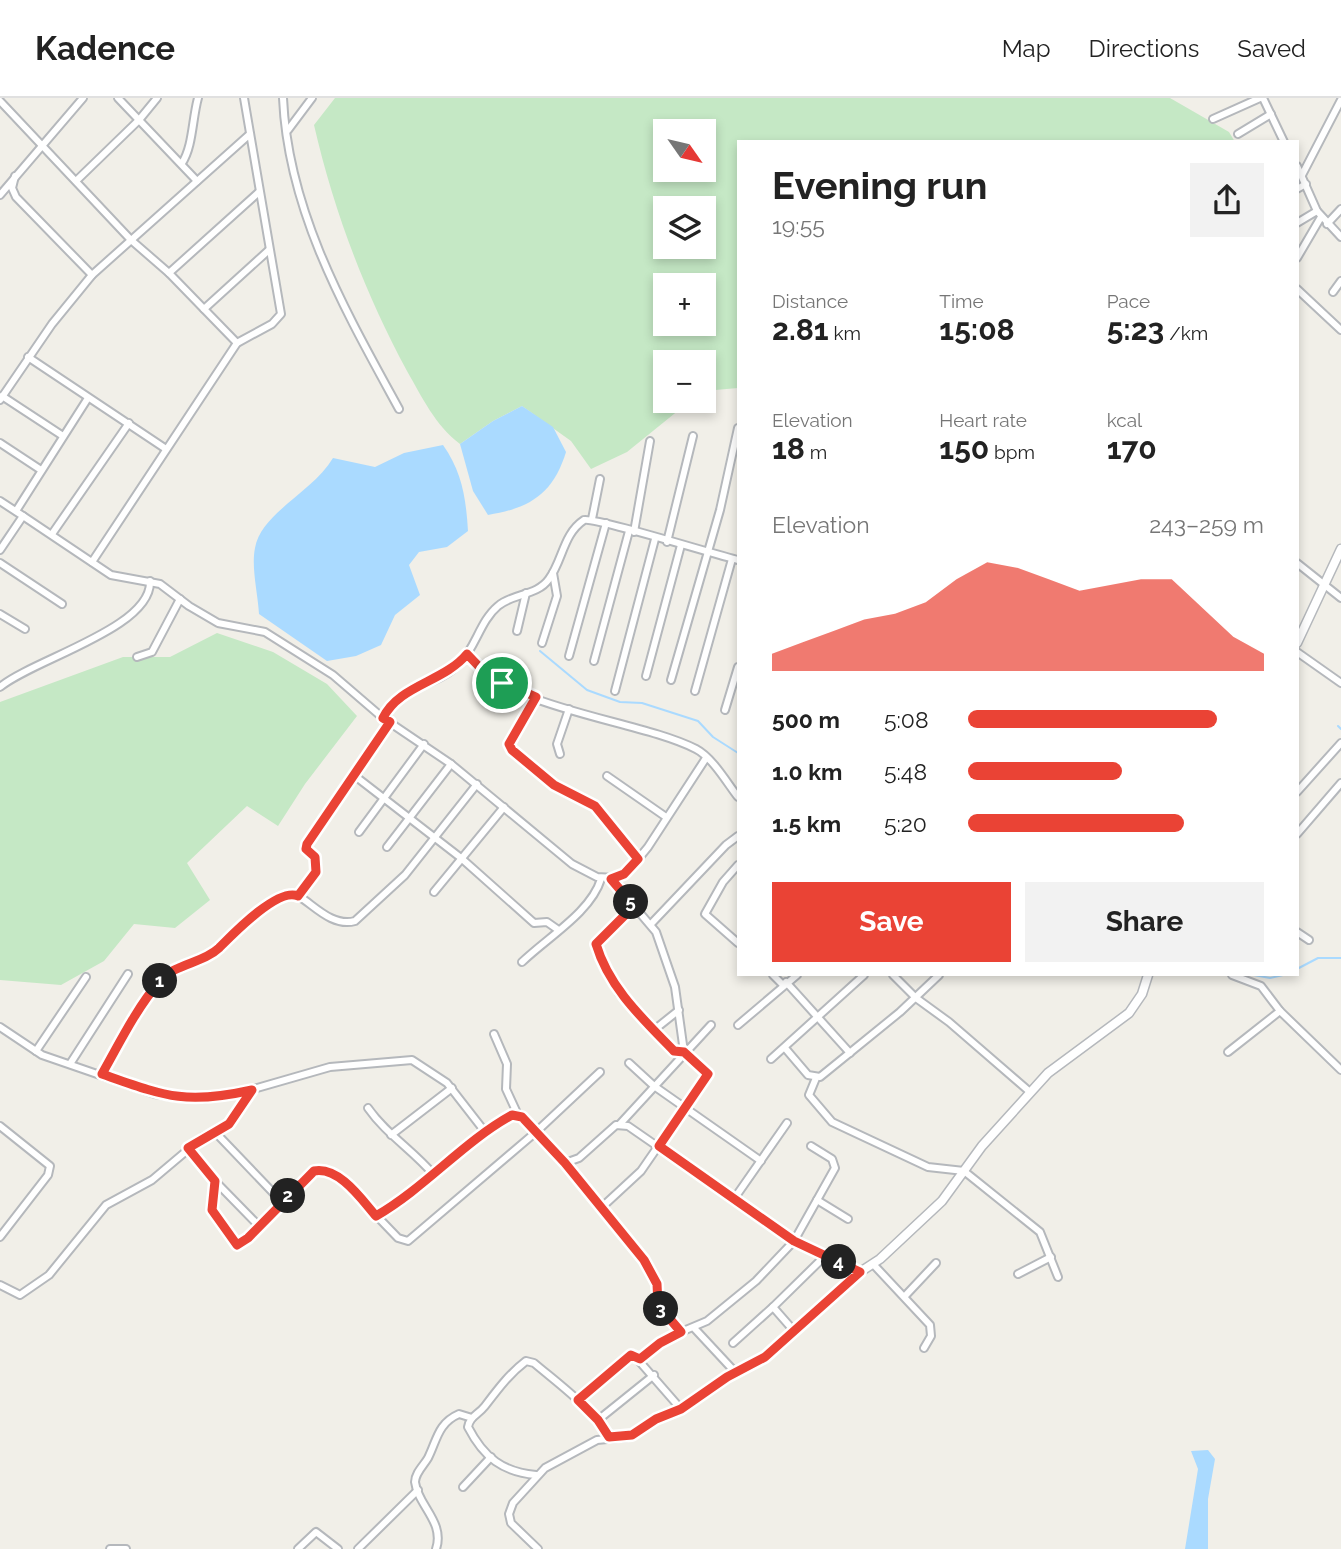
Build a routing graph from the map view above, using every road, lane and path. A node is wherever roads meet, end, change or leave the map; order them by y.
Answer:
1 (83, 98) edge
2 (118, 98) edge
3 (157, 98) edge
4 (198, 98) edge
5 (244, 98) edge
6 (284, 98) edge
7 (312, 98) edge
8 (1262, 98) edge
9 (1341, 100) edge
10 (0, 101) edge
11 (1271, 114) junction
12 (1213, 119) dead end
13 (139, 120) junction
14 (288, 130) junction
15 (250, 134) junction
16 (1238, 134) dead end
17 (1280, 140) edge
18 (41, 144) junction
19 (182, 163) junction
20 (1299, 170) edge
21 (1302, 175) junction
22 (15, 176) junction
23 (76, 181) junction
24 (197, 181) junction
25 (1306, 184) junction
26 (1299, 188) edge
27 (259, 192) junction
28 (0, 195) edge
29 (1341, 209) edge
30 (1319, 214) junction
31 (1299, 222) edge
32 (1326, 224) junction
33 (1341, 237) edge
34 (131, 240) junction
35 (269, 250) junction
36 (1299, 254) edge
37 (169, 274) junction
38 (92, 275) junction
39 (1341, 281) edge
40 (1299, 291) edge
41 (1333, 292) dead end
42 (204, 309) junction
43 (1341, 330) edge
44 (237, 344) junction
45 (28, 357) junction
46 (1, 398) edge
47 (88, 398) junction
48 (399, 409) dead end
49 (130, 423) junction
50 (737, 432) edge
51 (63, 436) junction
52 (693, 436) dead end
53 (650, 441) dead end
54 (0, 443) edge
55 (166, 449) junction
56 (41, 470) junction
57 (600, 479) dead end
58 (0, 501) edge
59 (16, 511) junction
60 (23, 516) junction
61 (592, 519) junction
62 (606, 523) junction
63 (632, 532) junction
64 (52, 534) junction
65 (655, 539) junction
66 (667, 542) junction
67 (681, 545) junction
68 (1341, 549) edge
69 (0, 550) edge
70 (708, 552) junction
71 (735, 560) edge
72 (92, 562) junction
73 (0, 563) edge
74 (1299, 566) edge
75 (553, 573) junction
76 (150, 582) junction
77 (1323, 584) junction
78 (526, 593) junction
79 (1341, 598) edge
80 (180, 599) junction
81 (62, 604) dead end
82 (0, 614) edge
83 (25, 629) dead end
84 (517, 631) dead end
85 (1299, 638) edge
86 (542, 643) dead end
87 (1299, 653) edge
88 (467, 654) junction
89 (569, 656) dead end
90 (137, 657) dead end
91 (594, 661) dead end
92 (737, 670) edge
93 (646, 676) dead end
94 (671, 680) dead end
95 (1341, 683) edge
96 (0, 687) edge
97 (615, 691) dead end
98 (695, 691) dead end
99 (536, 697) junction
100 (569, 709) junction
101 (725, 709) dead end
102 (386, 720) junction
103 (424, 744) junction
104 (1340, 745) edge
105 (560, 754) dead end
106 (706, 758) junction
107 (451, 764) junction
108 (355, 776) junction
109 (607, 776) dead end
110 (1341, 783) edge
111 (477, 784) junction
112 (1299, 790) edge
113 (737, 796) edge
114 (383, 798) junction
115 (504, 807) junction
116 (666, 817) junction
117 (410, 818) junction
118 (359, 832) dead end
119 (1299, 832) edge
120 (737, 837) edge
121 (435, 838) junction
122 (387, 847) dead end
123 (461, 858) junction
124 (638, 859) junction
125 (737, 866) edge
126 (601, 878) junction
127 (611, 879) junction
128 (434, 892) dead end
129 (298, 896) junction
130 (634, 906) junction
131 (651, 924) junction
132 (557, 929) junction
133 (1299, 933) edge
134 (1309, 940) dead end
135 (737, 942) edge
136 (522, 962) dead end
137 (128, 974) dead end
138 (774, 976) edge
139 (796, 976) edge
140 (863, 976) edge
141 (894, 976) edge
142 (938, 976) edge
143 (1148, 976) edge
144 (1235, 976) edge
145 (86, 977) dead end
146 (785, 984) junction
147 (916, 998) junction
148 (679, 1010) junction
149 (1280, 1011) junction
150 (819, 1016) junction
151 (711, 1025) dead end
152 (737, 1026) dead end
153 (0, 1027) edge
154 (654, 1030) junction
155 (494, 1034) dead end
156 (785, 1048) junction
157 (36, 1051) junction
158 (684, 1052) junction
159 (1228, 1052) dead end
160 (850, 1053) junction
161 (771, 1059) dead end
162 (629, 1063) dead end
163 (70, 1064) junction
164 (1341, 1070) edge
165 (600, 1072) dead end
166 (102, 1074) junction
167 (816, 1078) junction
168 (653, 1086) junction
169 (452, 1088) junction
170 (252, 1090) junction
171 (1030, 1092) junction
172 (368, 1108) dead end
173 (685, 1108) junction
174 (518, 1115) junction
175 (787, 1123) dead end
176 (620, 1124) junction
177 (0, 1126) edge
178 (487, 1130) junction
179 (215, 1132) junction
180 (536, 1132) junction
181 (391, 1135) junction
182 (659, 1146) junction
183 (811, 1146) dead end
184 (188, 1148) junction
185 (761, 1161) junction
186 (565, 1163) junction
187 (964, 1171) junction
188 (434, 1175) junction
189 (215, 1181) junction
190 (734, 1199) junction
191 (817, 1200) junction
192 (282, 1202) junction
193 (601, 1208) junction
194 (376, 1216) junction
195 (848, 1219) dead end
196 (259, 1226) junction
197 (0, 1237) edge
198 (794, 1241) junction
199 (825, 1256) junction
200 (1051, 1256) junction
201 (936, 1263) dead end
202 (873, 1264) junction
203 (860, 1272) junction
204 (1018, 1274) dead end
205 (1058, 1277) dead end
206 (0, 1285) edge
207 (905, 1296) junction
208 (773, 1307) junction
209 (695, 1329) junction
210 (794, 1331) junction
211 (681, 1332) junction
212 (733, 1343) dead end
213 (923, 1348) dead end
214 (640, 1359) junction
215 (735, 1372) junction
216 (654, 1375) junction
217 (578, 1400) junction
218 (681, 1409) junction
219 (472, 1418) junction
220 (598, 1420) junction
221 (609, 1437) junction
222 (492, 1458) junction
223 (536, 1475) junction
224 (463, 1487) dead end
225 (418, 1490) junction
226 (110, 1549) edge
227 (127, 1549) edge
228 (298, 1549) edge
229 (338, 1549) edge
230 (358, 1549) edge
231 (436, 1549) edge
232 (537, 1549) edge

1 - 18 street
2 - 13 street
3 - 13 street
4 - 19 street
5 - 15 street
6 - 14 street
7 - 14 street
8 - 11 street
8 - 12 street
9 - 21 street
10 - 18 street
11 - 16 street
11 - 17 street
13 - 19 street
13 - 23 street
14 - 48 street
15 - 24 street
15 - 27 street
18 - 22 street
18 - 23 street
19 - 24 street
20 - 21 street
21 - 25 street
22 - 28 street
22 - 38 street
23 - 34 street
24 - 34 street
25 - 26 street
25 - 30 street
27 - 35 street
27 - 37 street
29 - 32 street
30 - 31 street
30 - 32 street
30 - 36 street
32 - 33 street
34 - 37 street
34 - 38 street
35 - 42 street
35 - 44 street
37 - 42 street
38 - 45 street
39 - 41 street
40 - 43 street
42 - 44 street
44 - 55 street
45 - 46 street
45 - 47 street
46 - 51 street
47 - 49 street
47 - 51 street
49 - 55 street
49 - 64 street
50 - 70 street
51 - 56 street
52 - 66 street
53 - 63 street
54 - 56 street
55 - 72 street
56 - 59 street
57 - 61 street
58 - 59 street
59 - 60 street
60 - 64 street
60 - 69 street
61 - 62 street
61 - 75 street
62 - 63 street
62 - 89 street
63 - 65 street
63 - 91 street
64 - 72 street
65 - 66 street
65 - 97 street
66 - 67 street
67 - 70 street
67 - 93 street
68 - 77 street
70 - 71 street
70 - 94 street
71 - 98 street
72 - 76 street
73 - 81 street
74 - 77 street
75 - 78 street
75 - 86 street
76 - 80 street
76 - 96 street
77 - 79 street
77 - 85 street
78 - 84 street
78 - 88 street
80 - 90 street
80 - 102 street
82 - 83 street
87 - 95 street
88 - 99 street
88 - 102 street
92 - 101 street
99 - 100 street
99 - 124 street
100 - 105 street
100 - 106 street
102 - 103 street
102 - 108 street
103 - 107 street
103 - 114 street
104 - 112 street
106 - 113 street
106 - 116 street
107 - 111 street
107 - 117 street
108 - 114 street
108 - 129 street
109 - 116 street
110 - 119 street
111 - 115 street
111 - 121 street
114 - 117 street
114 - 118 street
115 - 123 street
115 - 126 street
116 - 124 street
117 - 121 street
117 - 122 street
120 - 131 street
121 - 123 street
121 - 129 street
123 - 128 street
123 - 132 street
124 - 127 street
125 - 135 street
126 - 127 street
126 - 132 street
127 - 130 street
129 - 166 street
130 - 131 street
130 - 154 street
131 - 148 street
132 - 136 street
133 - 134 street
137 - 163 street
138 - 146 street
139 - 146 street
140 - 150 street
141 - 147 street
142 - 147 street
143 - 171 street
144 - 149 street
145 - 157 street
146 - 150 street
146 - 152 street
147 - 160 street
147 - 171 street
148 - 154 street
148 - 158 street
149 - 159 street
149 - 164 street
150 - 156 street
150 - 160 street
151 - 158 street
153 - 157 street
154 - 158 street
155 - 174 street
156 - 161 street
156 - 167 street
157 - 163 street
158 - 168 street
158 - 173 street
160 - 167 street
162 - 168 street
163 - 166 street
165 - 180 street
166 - 170 street
167 - 187 street
168 - 173 street
168 - 176 street
169 - 170 street
169 - 178 street
169 - 181 street
170 - 179 street
171 - 187 street
172 - 181 street
173 - 182 street
173 - 185 street
174 - 178 street
174 - 180 street
175 - 185 street
176 - 182 street
176 - 186 street
177 - 197 street
178 - 188 street
179 - 184 street
179 - 192 street
180 - 186 street
180 - 194 street
181 - 188 street
182 - 190 street
182 - 193 street
183 - 191 street
184 - 189 street
184 - 206 street
185 - 190 street
186 - 193 street
187 - 200 street
187 - 202 street
188 - 194 street
189 - 196 street
189 - 196 street
190 - 198 street
191 - 195 street
191 - 198 street
192 - 194 street
192 - 196 street
193 - 211 street
198 - 199 street
198 - 209 street
199 - 203 street
199 - 208 street
200 - 204 street
200 - 205 street
201 - 207 street
202 - 203 street
202 - 207 street
203 - 210 street
207 - 213 street
208 - 210 street
208 - 212 street
209 - 211 street
209 - 215 street
210 - 215 street
211 - 214 street
214 - 216 street
214 - 217 street
215 - 218 street
216 - 218 street
216 - 220 street
217 - 219 street
217 - 220 street
218 - 221 street
219 - 222 street
219 - 225 street
220 - 221 street
221 - 223 street
222 - 223 street
222 - 224 street
223 - 232 street
225 - 230 street
225 - 231 street
226 - 227 street
228 - 229 street

